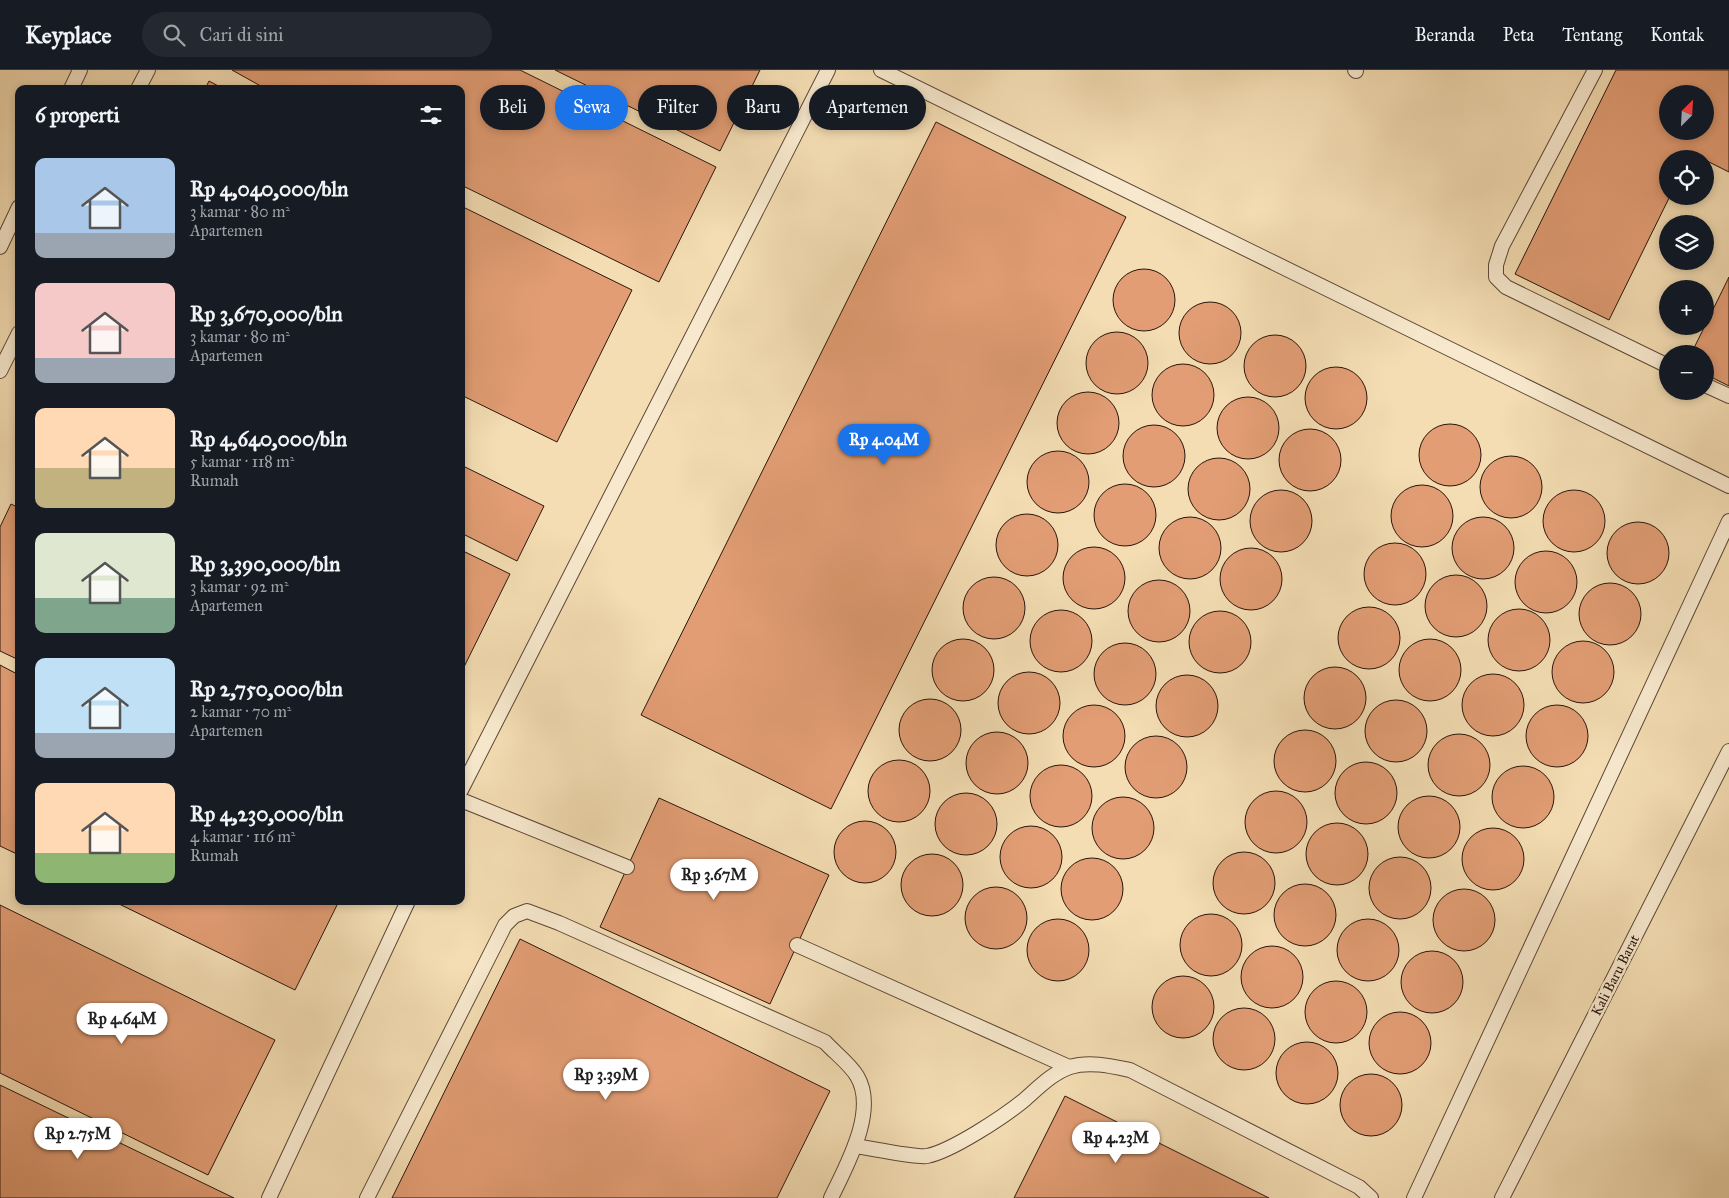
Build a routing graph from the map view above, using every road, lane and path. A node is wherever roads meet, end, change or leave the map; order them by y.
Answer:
1 (80, 70) edge
2 (148, 70) edge
3 (828, 70) edge
4 (881, 70) edge
5 (1595, 70) edge
6 (73, 85) edge
7 (140, 85) edge
8 (15, 215) edge
9 (0, 247) edge
10 (15, 341) edge
11 (1659, 362) edge
12 (0, 371) edge
13 (1714, 389) edge
14 (1729, 396) edge
15 (1729, 486) edge
16 (1729, 521) edge
17 (1729, 751) edge
18 (465, 782) edge
19 (465, 802) edge
20 (627, 867) dead end
21 (406, 905) edge
22 (797, 945) dead end
23 (1069, 1067) junction
24 (855, 1146) junction
25 (269, 1198) edge
26 (366, 1198) edge
27 (831, 1198) edge
28 (1371, 1198) edge
29 (1414, 1198) edge
30 (1502, 1198) edge

1 - 6 lane
2 - 7 lane
3 - 18 lane
4 - 15 lane
5 - 11 lane
8 - 9 lane
10 - 12 lane
13 - 14 lane
16 - 29 lane
17 - 30 lane, Kali Baru Barat
19 - 20 lane
21 - 25 lane
22 - 23 lane
23 - 24 lane
23 - 28 lane
24 - 26 lane
24 - 27 lane

